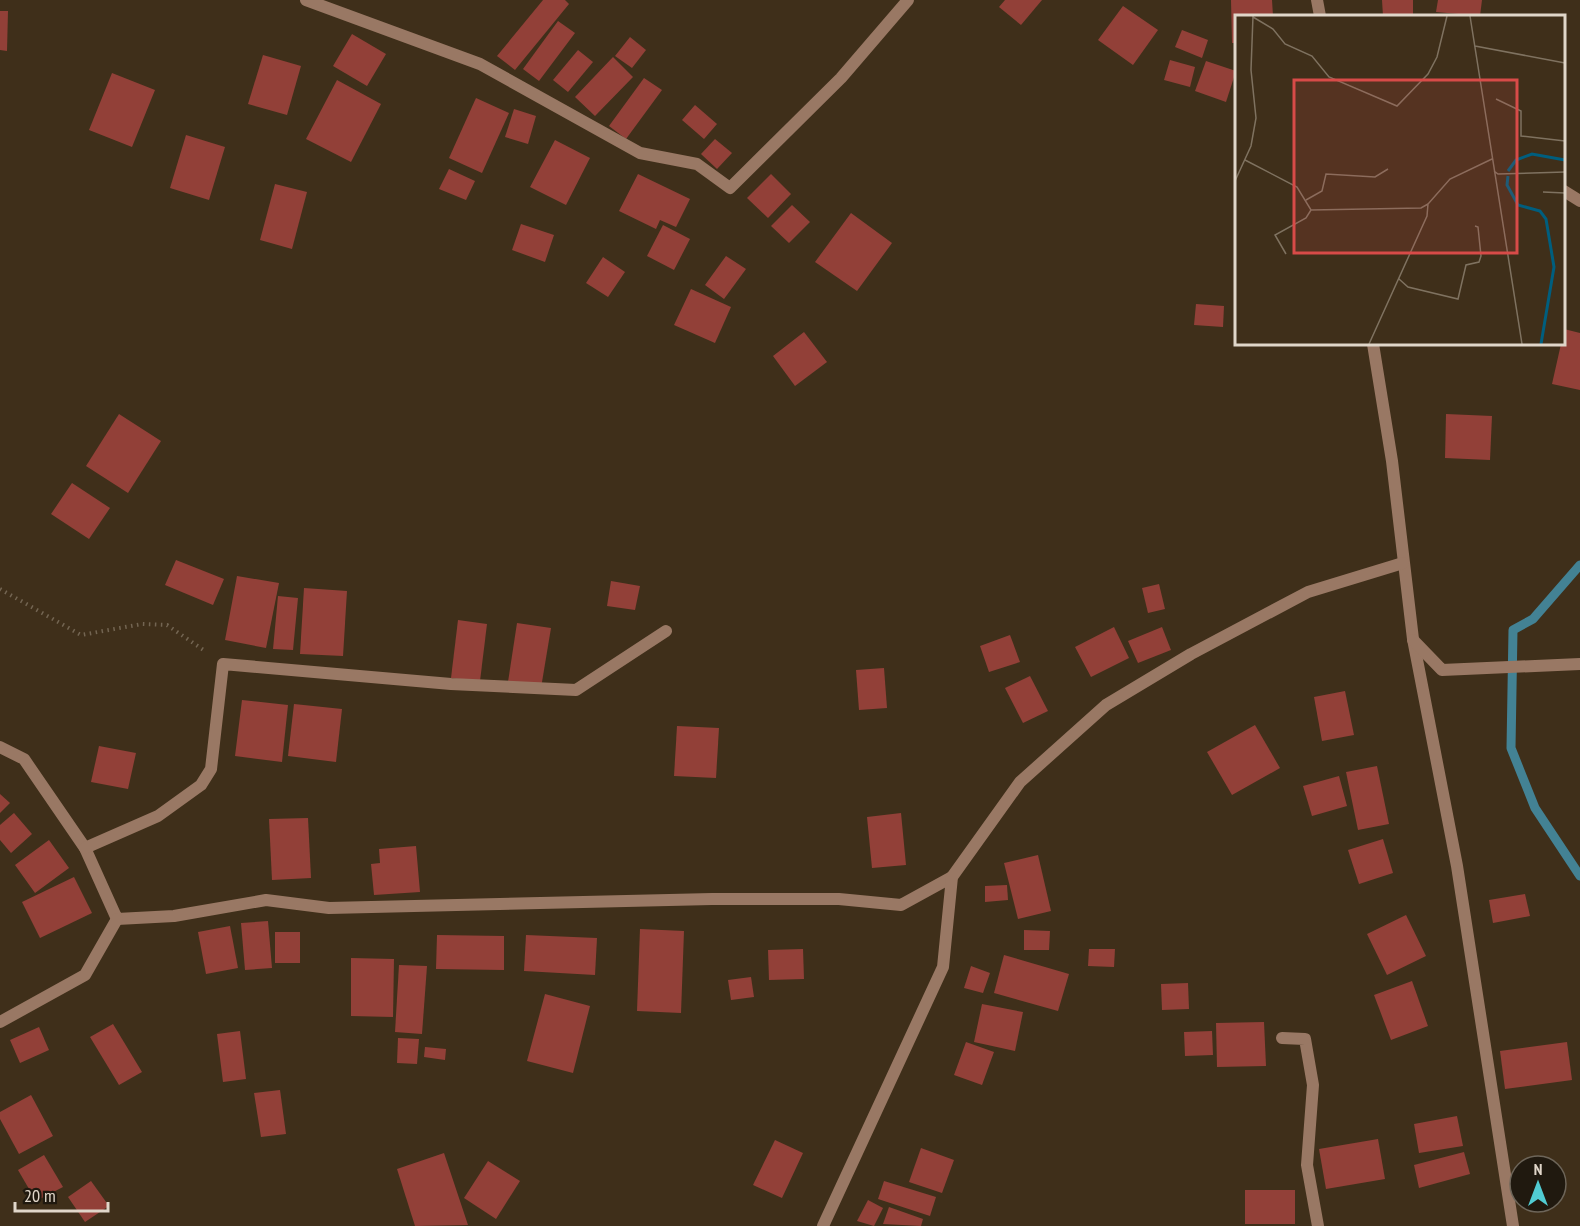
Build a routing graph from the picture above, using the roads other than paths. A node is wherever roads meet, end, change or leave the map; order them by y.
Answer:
1 (306, 0) edge
2 (908, 0) edge
3 (1317, 0) edge
4 (1320, 15) edge
5 (1565, 192) edge
6 (1580, 201) edge
7 (1373, 345) edge
8 (1404, 563) junction
9 (666, 630) dead end
10 (1413, 639) junction
11 (1580, 664) edge
12 (0, 747) edge
13 (85, 848) junction
14 (952, 877) junction
15 (117, 919) junction
16 (0, 1022) edge
17 (1282, 1038) dead end
18 (823, 1226) edge
19 (1318, 1226) edge
20 (1513, 1226) edge

1 - 2 street
3 - 4 street
5 - 6 street
7 - 8 street
8 - 10 street
8 - 14 street
9 - 13 street
10 - 11 street
10 - 20 street
12 - 13 street
13 - 15 street
14 - 15 street
14 - 18 street
15 - 16 street
17 - 19 street

